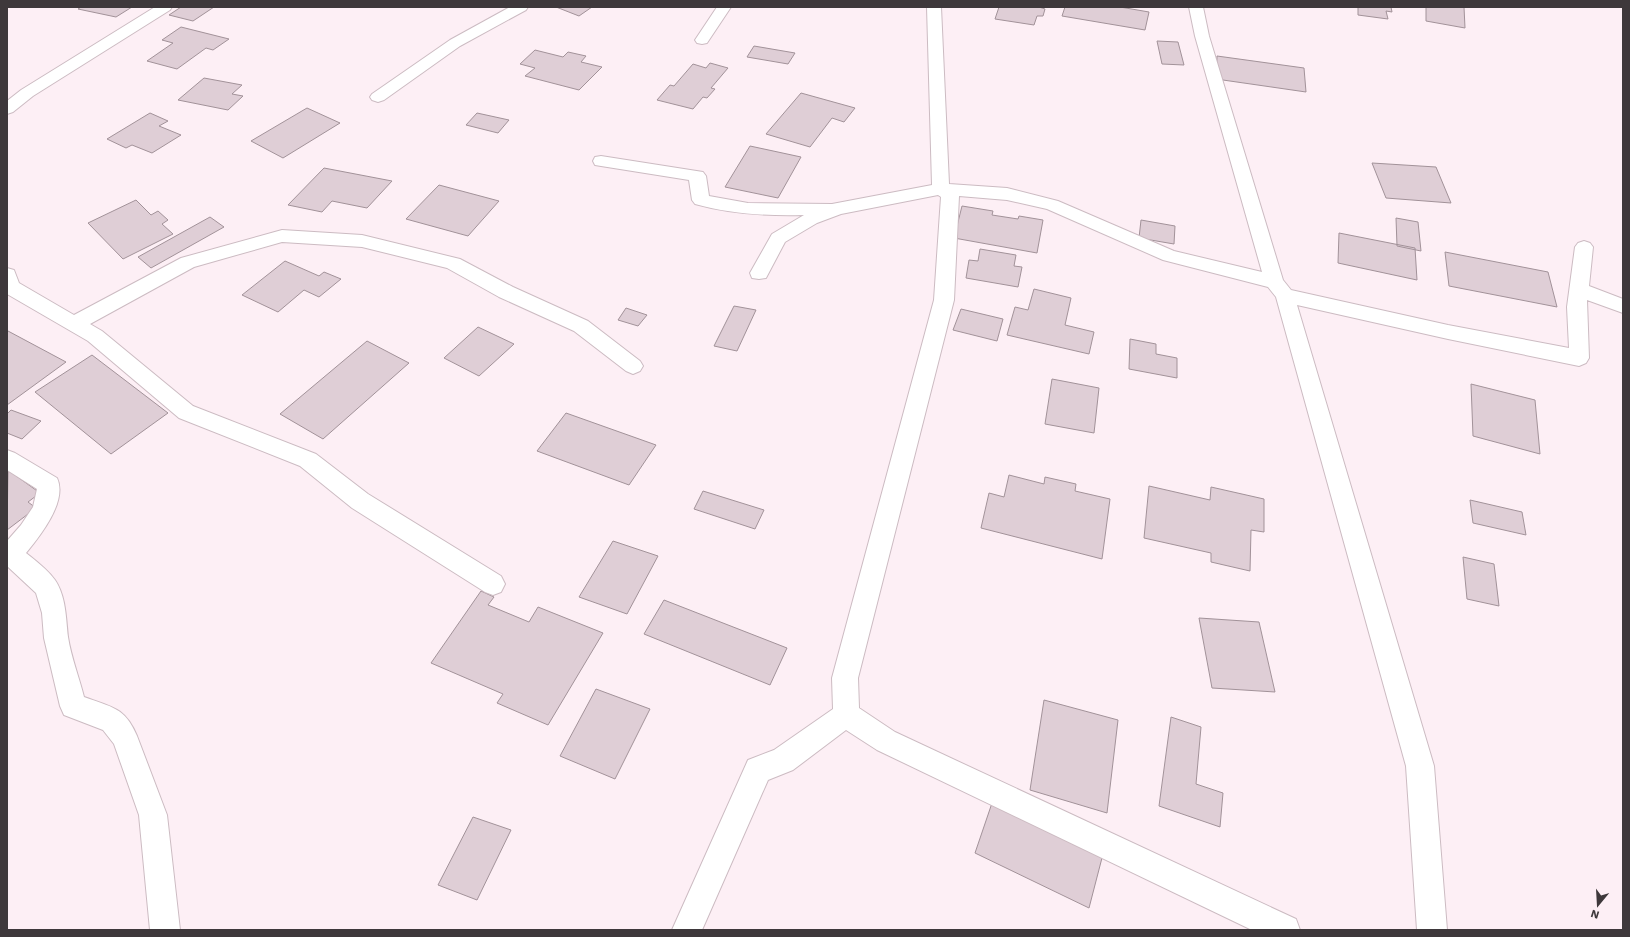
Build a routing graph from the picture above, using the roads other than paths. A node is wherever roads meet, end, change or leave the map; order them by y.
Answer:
1 (166, 7) edge
2 (521, 7) edge
3 (724, 7) edge
4 (934, 7) edge
5 (1196, 7) edge
6 (702, 40) dead end
7 (378, 97) dead end
8 (7, 109) edge
9 (601, 161) dead end
10 (941, 189) junction
11 (837, 209) junction
12 (1584, 247) dead end
13 (759, 273) dead end
14 (7, 276) edge
15 (1279, 289) junction
16 (1579, 290) junction
17 (1623, 306) edge
18 (73, 324) junction
19 (633, 366) dead end
20 (7, 459) edge
21 (493, 584) dead end
22 (846, 715) junction
23 (165, 930) edge
24 (687, 930) edge
25 (1285, 930) edge
26 (1432, 930) edge

1 - 8 street
2 - 7 street
3 - 6 street
4 - 10 street
5 - 15 street
9 - 11 street
10 - 11 street
10 - 15 street
10 - 22 street
11 - 13 street
12 - 16 street
14 - 18 street
15 - 16 street
15 - 26 street
16 - 17 street
18 - 19 street
18 - 21 street
20 - 23 street
22 - 24 street
22 - 25 street

